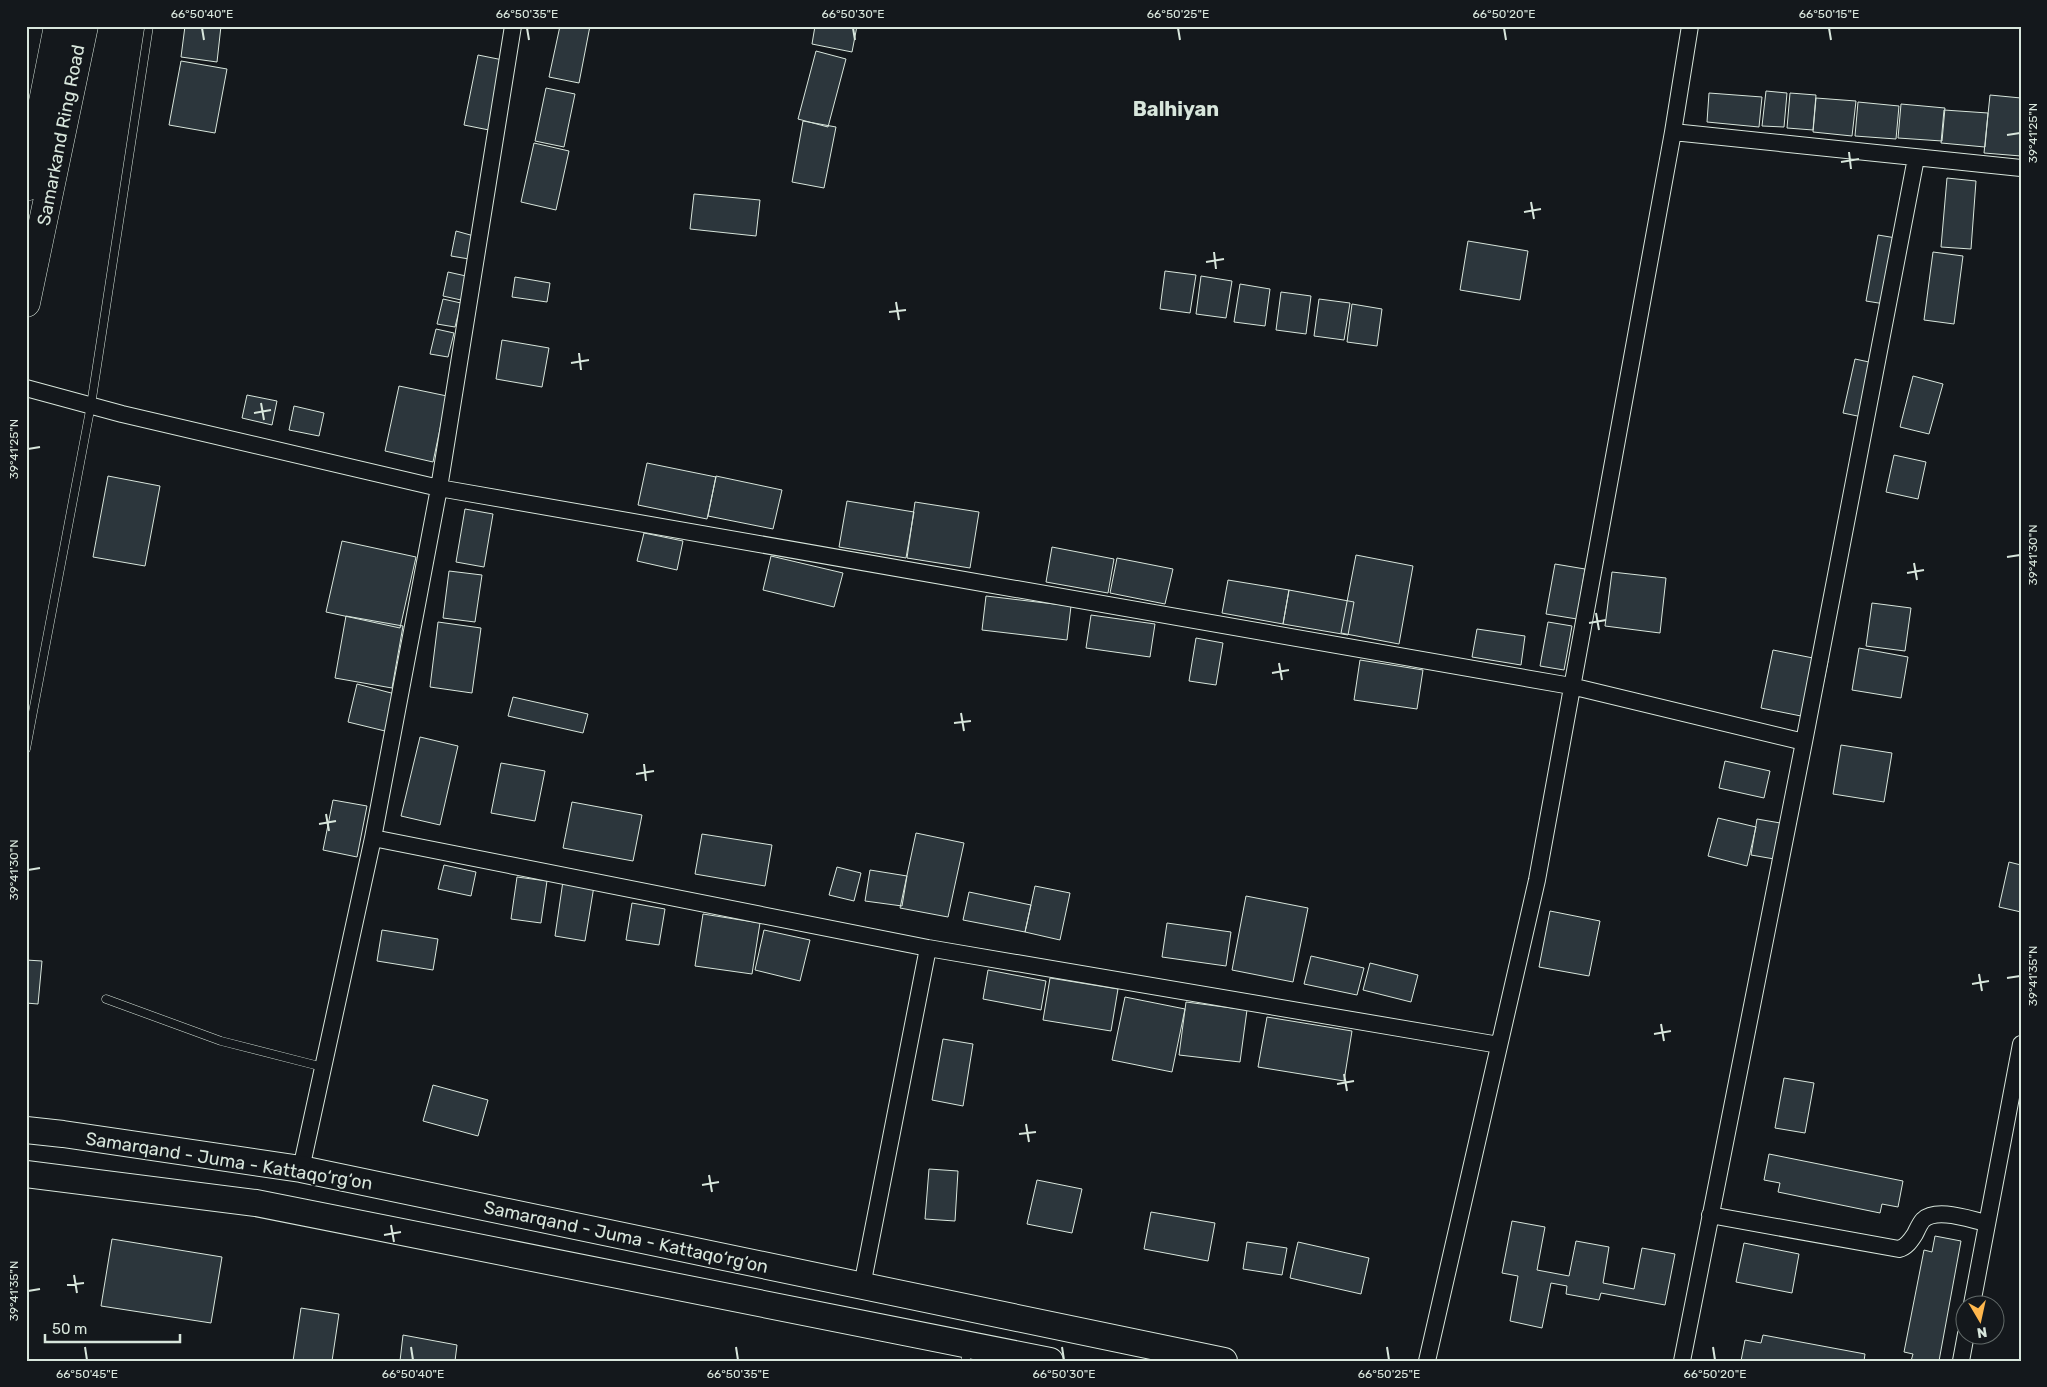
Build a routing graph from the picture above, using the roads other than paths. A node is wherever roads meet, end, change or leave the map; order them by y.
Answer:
1 (58, 26) edge
2 (84, 26) edge
3 (149, 26) edge
4 (514, 26) edge
5 (1690, 26) edge
6 (1674, 132) junction
7 (1916, 158) junction
8 (2021, 168) edge
9 (26, 187) edge
10 (26, 303) edge
11 (26, 388) edge
12 (91, 405) junction
13 (439, 488) junction
14 (1571, 686) junction
15 (1804, 742) junction
16 (26, 749) edge
17 (373, 838) junction
18 (928, 948) junction
19 (106, 999) dead end
20 (2021, 1044) edge
21 (1499, 1045) junction
22 (323, 1067) junction
23 (26, 1130) edge
24 (301, 1169) junction
25 (26, 1174) edge
26 (1710, 1215) junction
27 (1987, 1223) junction
28 (862, 1286) junction
29 (1974, 1294) edge
30 (1964, 1344) edge
31 (968, 1352) edge
32 (1050, 1361) edge
33 (1224, 1361) edge
34 (1427, 1361) edge
35 (1682, 1361) edge
36 (1961, 1361) edge

1 - 9 highway, Samarkand Ring Road
2 - 10 highway, Samarkand Ring Road
3 - 12 lane
4 - 13 street
5 - 6 street
6 - 7 street
6 - 14 street
7 - 8 street
7 - 15 street
11 - 12 street
12 - 13 street
12 - 16 lane
13 - 14 street
13 - 17 street
14 - 15 street
14 - 21 street
15 - 26 street
17 - 18 street
17 - 22 street
18 - 21 street
18 - 28 street
19 - 22 lane
20 - 27 street
21 - 34 street
22 - 24 street
23 - 24 main road, Samarqand - Juma - Kattaqo‘rg‘on
24 - 28 main road, Samarqand - Juma - Kattaqo‘rg‘on
25 - 31 main road, Samarqand - Juma - Kattaqo‘rg‘on
26 - 27 street
26 - 35 street
27 - 29 street
28 - 33 main road, Samarqand - Juma - Kattaqo‘rg‘on
30 - 36 street
31 - 32 main road, Samarqand - Juma - Kattaqo‘rg‘on

